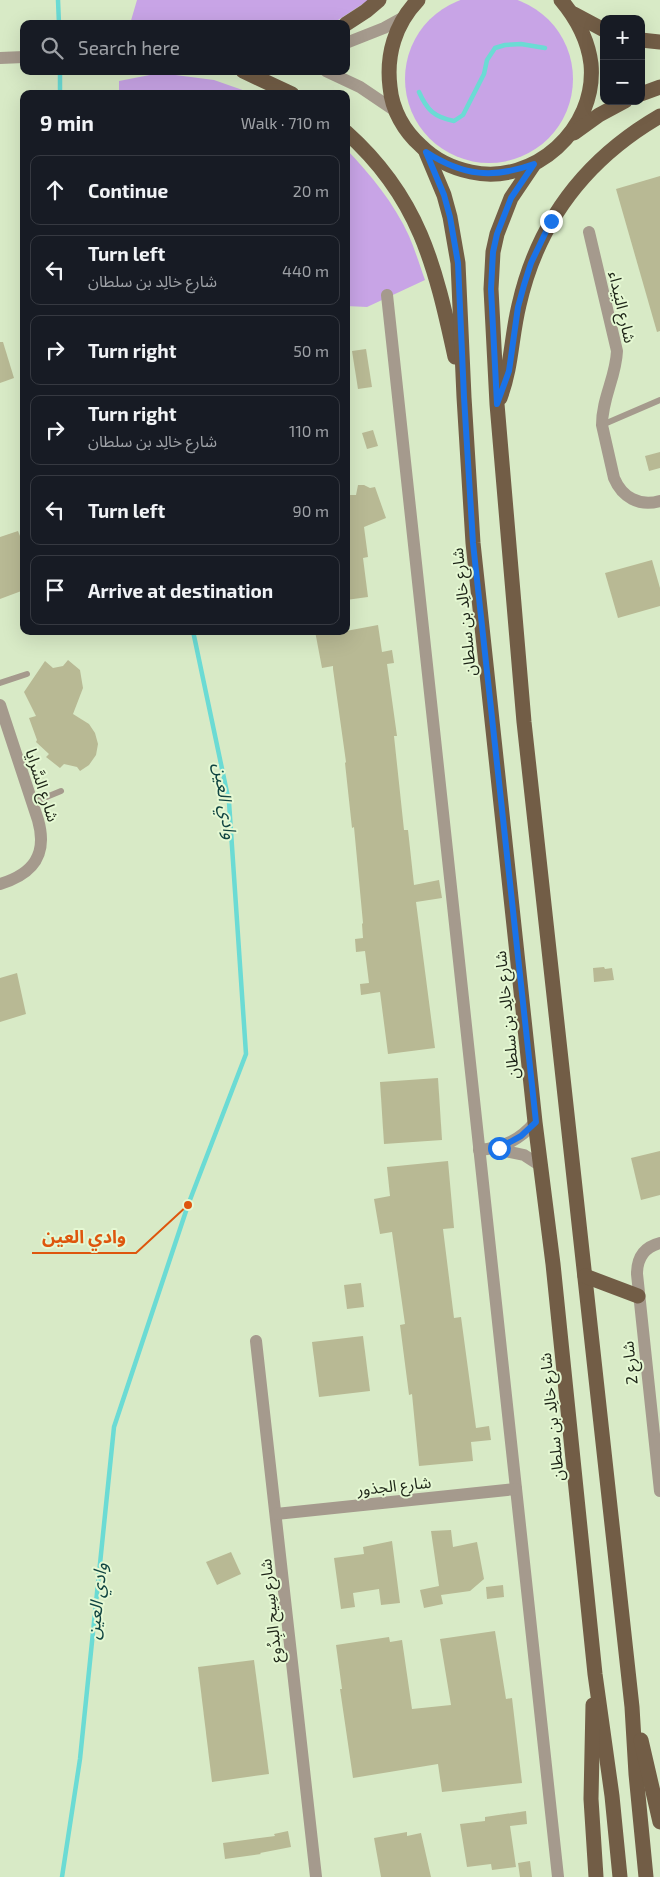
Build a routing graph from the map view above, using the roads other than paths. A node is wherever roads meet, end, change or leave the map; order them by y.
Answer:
1 (380, 0) edge
2 (418, 0) edge
3 (561, 0) edge
4 (571, 12) junction
5 (404, 17) junction
6 (350, 21) edge
7 (600, 28) edge
8 (645, 40) edge
9 (350, 41) edge
10 (660, 42) edge
11 (20, 57) edge
12 (0, 58) edge
13 (252, 75) edge
14 (334, 75) edge
15 (660, 87) edge
16 (283, 90) edge
17 (645, 93) edge
18 (618, 105) edge
19 (396, 112) junction
20 (660, 116) edge
21 (350, 136) edge
22 (567, 138) junction
23 (426, 152) junction
24 (534, 164) junction
25 (589, 232) dead end
26 (387, 295) dead end
27 (464, 397) junction
28 (660, 400) edge
29 (497, 404) junction
30 (602, 425) junction
31 (660, 502) edge
32 (27, 674) dead end
33 (0, 683) edge
34 (0, 705) edge
35 (61, 791) dead end
36 (32, 803) junction
37 (0, 884) edge
38 (536, 1122) junction
39 (494, 1149) junction
40 (480, 1150) junction
41 (541, 1166) junction
42 (660, 1243) edge
43 (585, 1276) junction
44 (638, 1296) junction
45 (256, 1341) dead end
46 (516, 1488) junction
47 (660, 1491) edge
48 (276, 1514) junction
49 (595, 1674) junction
50 (632, 1707) junction
51 (660, 1822) edge
52 (316, 1877) edge
53 (558, 1877) edge
54 (596, 1877) edge
55 (620, 1877) edge
56 (646, 1877) edge

1 - 6 main road
2 - 5 main road
3 - 4 main road
4 - 7 main road
4 - 22 main road
5 - 9 street
5 - 19 main road
8 - 10 main road
11 - 12 street
13 - 16 main road
14 - 19 street
15 - 17 main road
18 - 22 main road
19 - 23 main road
20 - 29 main road
21 - 27 main road
22 - 24 main road
23 - 24 main road
23 - 27 main road, شارع خالِد بن سلطان
24 - 29 main road
25 - 30 street, شارع البَيداء
26 - 40 street
27 - 38 main road, شارع خالِد بن سلطان
28 - 30 lane
29 - 43 main road
30 - 31 street, شارع البَيداء
32 - 33 lane
34 - 36 street, شارع السَّرايا
35 - 36 lane
36 - 37 street, شارع السَّرايا
38 - 39 street
38 - 41 main road, شارع خالِد بن سلطان
39 - 40 street
39 - 41 street
40 - 46 street
41 - 49 main road, شارع خالِد بن سلطان
42 - 44 street, شارع 2
43 - 44 main road
43 - 50 main road
44 - 47 street, شارع 2
45 - 48 street, شارع سِيح البِدُوع
46 - 48 street, شارع الجذور
46 - 53 street
48 - 52 street, شارع سِيح البِدُوع
49 - 54 main road
49 - 55 main road, شارع خالِد بن سلطان
50 - 51 main road
50 - 56 main road

